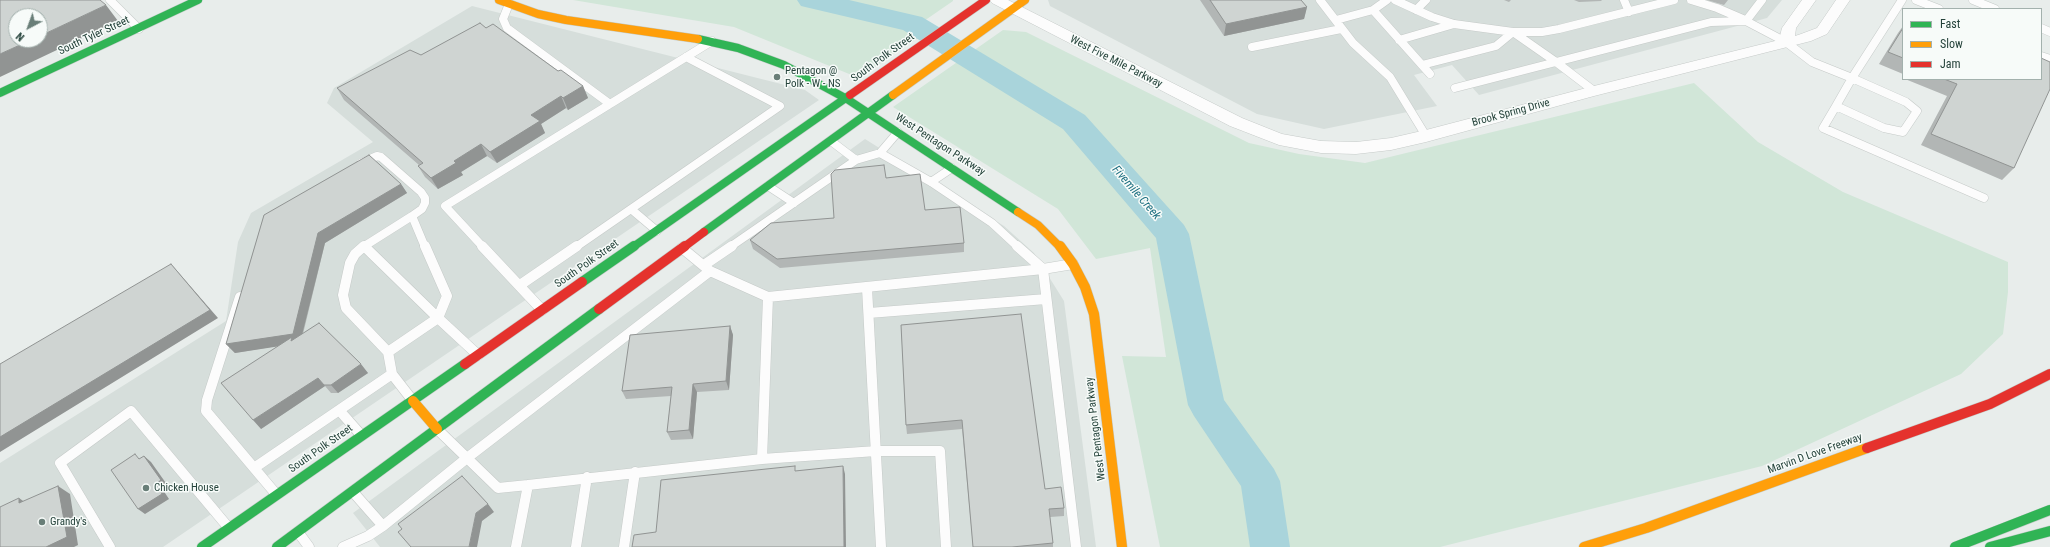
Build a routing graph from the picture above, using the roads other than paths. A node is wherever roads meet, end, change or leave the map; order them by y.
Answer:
1 (110, 0) edge
2 (176, 0) edge
3 (198, 0) edge
4 (499, 0) edge
5 (986, 0) edge
6 (997, 0) edge
7 (1025, 0) edge
8 (1320, 0) edge
9 (1387, 0) edge
10 (1395, 0) edge
11 (1426, 0) edge
12 (1624, 0) edge
13 (1674, 0) edge
14 (1691, 0) edge
15 (1762, 0) edge
16 (1809, 0) edge
17 (1843, 0) edge
18 (1902, 0) edge
19 (1916, 0) edge
20 (1973, 0) edge
21 (1661, 1) edge
22 (509, 4) junction
23 (184, 7) junction
24 (1936, 8) edge
25 (1993, 8) edge
26 (1012, 9) junction
27 (1373, 10) junction
28 (1416, 10) junction
29 (1629, 12) junction
30 (1336, 20) junction
31 (1746, 21) junction
32 (1454, 24) junction
33 (139, 29) junction
34 (1341, 29) junction
35 (1513, 32) junction
36 (1399, 40) junction
37 (712, 41) junction
38 (1786, 42) junction
39 (1252, 47) dead end
40 (686, 57) junction
41 (1556, 62) junction
42 (1422, 65) junction
43 (1430, 74) dead end
44 (1852, 78) junction
45 (1455, 88) dead end
46 (1594, 91) junction
47 (0, 93) edge
48 (847, 99) junction
49 (610, 104) junction
50 (1836, 106) junction
51 (869, 113) junction
52 (1236, 122) joint
53 (898, 132) junction
54 (1426, 136) junction
55 (831, 141) junction
56 (880, 153) junction
57 (856, 160) junction
58 (952, 168) junction
59 (350, 169) edge
60 (931, 182) junction
61 (768, 186) junction
62 (1984, 198) dead end
63 (794, 203) junction
64 (630, 209) junction
65 (412, 216) junction
66 (660, 233) junction
67 (364, 246) junction
68 (679, 246) junction
69 (1073, 264) junction
70 (707, 268) junction
71 (1043, 269) junction
72 (520, 285) junction
73 (867, 288) junction
74 (243, 289) edge
75 (768, 297) junction
76 (1046, 300) junction
77 (542, 310) junction
78 (868, 313) junction
79 (438, 318) junction
80 (388, 352) junction
81 (478, 356) junction
82 (392, 374) junction
83 (2050, 374) edge
84 (413, 401) junction
85 (339, 410) junction
86 (437, 429) junction
87 (361, 435) junction
88 (876, 451) junction
89 (467, 458) junction
90 (762, 459) junction
91 (254, 468) junction
92 (635, 472) junction
93 (587, 477) junction
94 (528, 485) junction
95 (353, 492) junction
96 (276, 495) junction
97 (2050, 510) edge
98 (383, 526) junction
99 (229, 528) junction
100 (2050, 531) edge
101 (298, 532) junction
102 (110, 547) edge
103 (202, 547) edge
104 (277, 547) edge
105 (309, 547) edge
106 (343, 547) edge
107 (516, 547) edge
108 (576, 547) edge
109 (624, 547) edge
110 (881, 547) edge
111 (946, 547) edge
112 (1076, 547) edge
113 (1122, 547) edge
114 (1584, 547) edge
115 (1955, 547) edge
116 (1990, 547) edge

1 - 33 lane
2 - 23 lane
3 - 23 main road, South Tyler Street
4 - 22 main road, West Pentagon Parkway
5 - 48 main road, South Polk Street
6 - 26 street, West Five Mile Parkway
7 - 26 main road
8 - 30 lane
9 - 27 lane
10 - 28 lane
11 - 28 lane
12 - 29 lane
13 - 21 lane
14 - 31 lane
15 - 31 lane
16 - 38 street
17 - 38 street, Brook Spring Drive
18 - 44 lane
19 - 24 lane
20 - 25 lane
21 - 29 lane
22 - 37 main road, West Pentagon Parkway
22 - 49 lane
23 - 33 main road, South Tyler Street
26 - 51 main road
26 - 52 street, West Five Mile Parkway
27 - 30 lane
27 - 36 lane
28 - 32 lane
29 - 35 lane
30 - 34 lane
31 - 38 lane
31 - 41 lane
32 - 35 lane
32 - 36 lane
33 - 47 main road, South Tyler Street
34 - 39 lane
34 - 54 lane
35 - 41 lane
35 - 42 lane
36 - 42 lane
37 - 40 lane
37 - 48 main road, West Pentagon Parkway
38 - 44 lane
38 - 46 street, Brook Spring Drive
40 - 49 lane
40 - 64 lane
41 - 45 lane
41 - 46 lane
42 - 43 lane
44 - 50 lane
44 - 50 lane
46 - 54 street, Brook Spring Drive
48 - 51 main road, West Pentagon Parkway
48 - 66 main road, South Polk Street
49 - 72 lane
50 - 62 lane
51 - 53 main road, West Pentagon Parkway
51 - 55 main road
52 - 54 street, Brook Spring Drive
53 - 56 lane
53 - 58 main road, West Pentagon Parkway
55 - 57 lane
55 - 61 main road
56 - 57 lane
56 - 60 lane
57 - 63 lane
58 - 60 lane
58 - 69 main road, West Pentagon Parkway
59 - 65 lane
60 - 71 lane
61 - 63 lane
61 - 68 main road
63 - 70 lane
64 - 66 lane
64 - 72 lane
65 - 67 lane
65 - 79 lane
66 - 77 main road, South Polk Street
67 - 79 lane
67 - 80 lane
68 - 70 lane
68 - 86 main road
69 - 71 lane
69 - 113 main road, West Pentagon Parkway
70 - 75 lane
70 - 89 lane
71 - 73 lane
71 - 76 lane
72 - 77 lane
73 - 75 lane
73 - 78 lane
74 - 91 lane
75 - 90 lane
76 - 78 lane
76 - 112 lane
77 - 81 main road, South Polk Street
78 - 88 lane
79 - 80 lane
79 - 81 lane
80 - 82 lane
81 - 84 main road, South Polk Street
82 - 84 lane
82 - 85 lane
83 - 114 main road, Marvin D Love Freeway
84 - 86 main road
84 - 87 main road, South Polk Street
85 - 87 lane
85 - 91 lane
86 - 89 lane
86 - 95 main road
87 - 96 main road, South Polk Street
88 - 90 lane
88 - 110 lane
88 - 111 lane
89 - 94 lane
89 - 98 lane
90 - 92 lane
91 - 96 lane
92 - 93 lane
92 - 109 lane
93 - 94 lane
93 - 108 lane
94 - 107 lane
95 - 98 lane
95 - 101 main road
96 - 99 main road, South Polk Street
97 - 115 main road
98 - 106 lane
99 - 102 lane
99 - 103 main road, South Polk Street
100 - 116 main road
101 - 104 main road
101 - 105 lane

